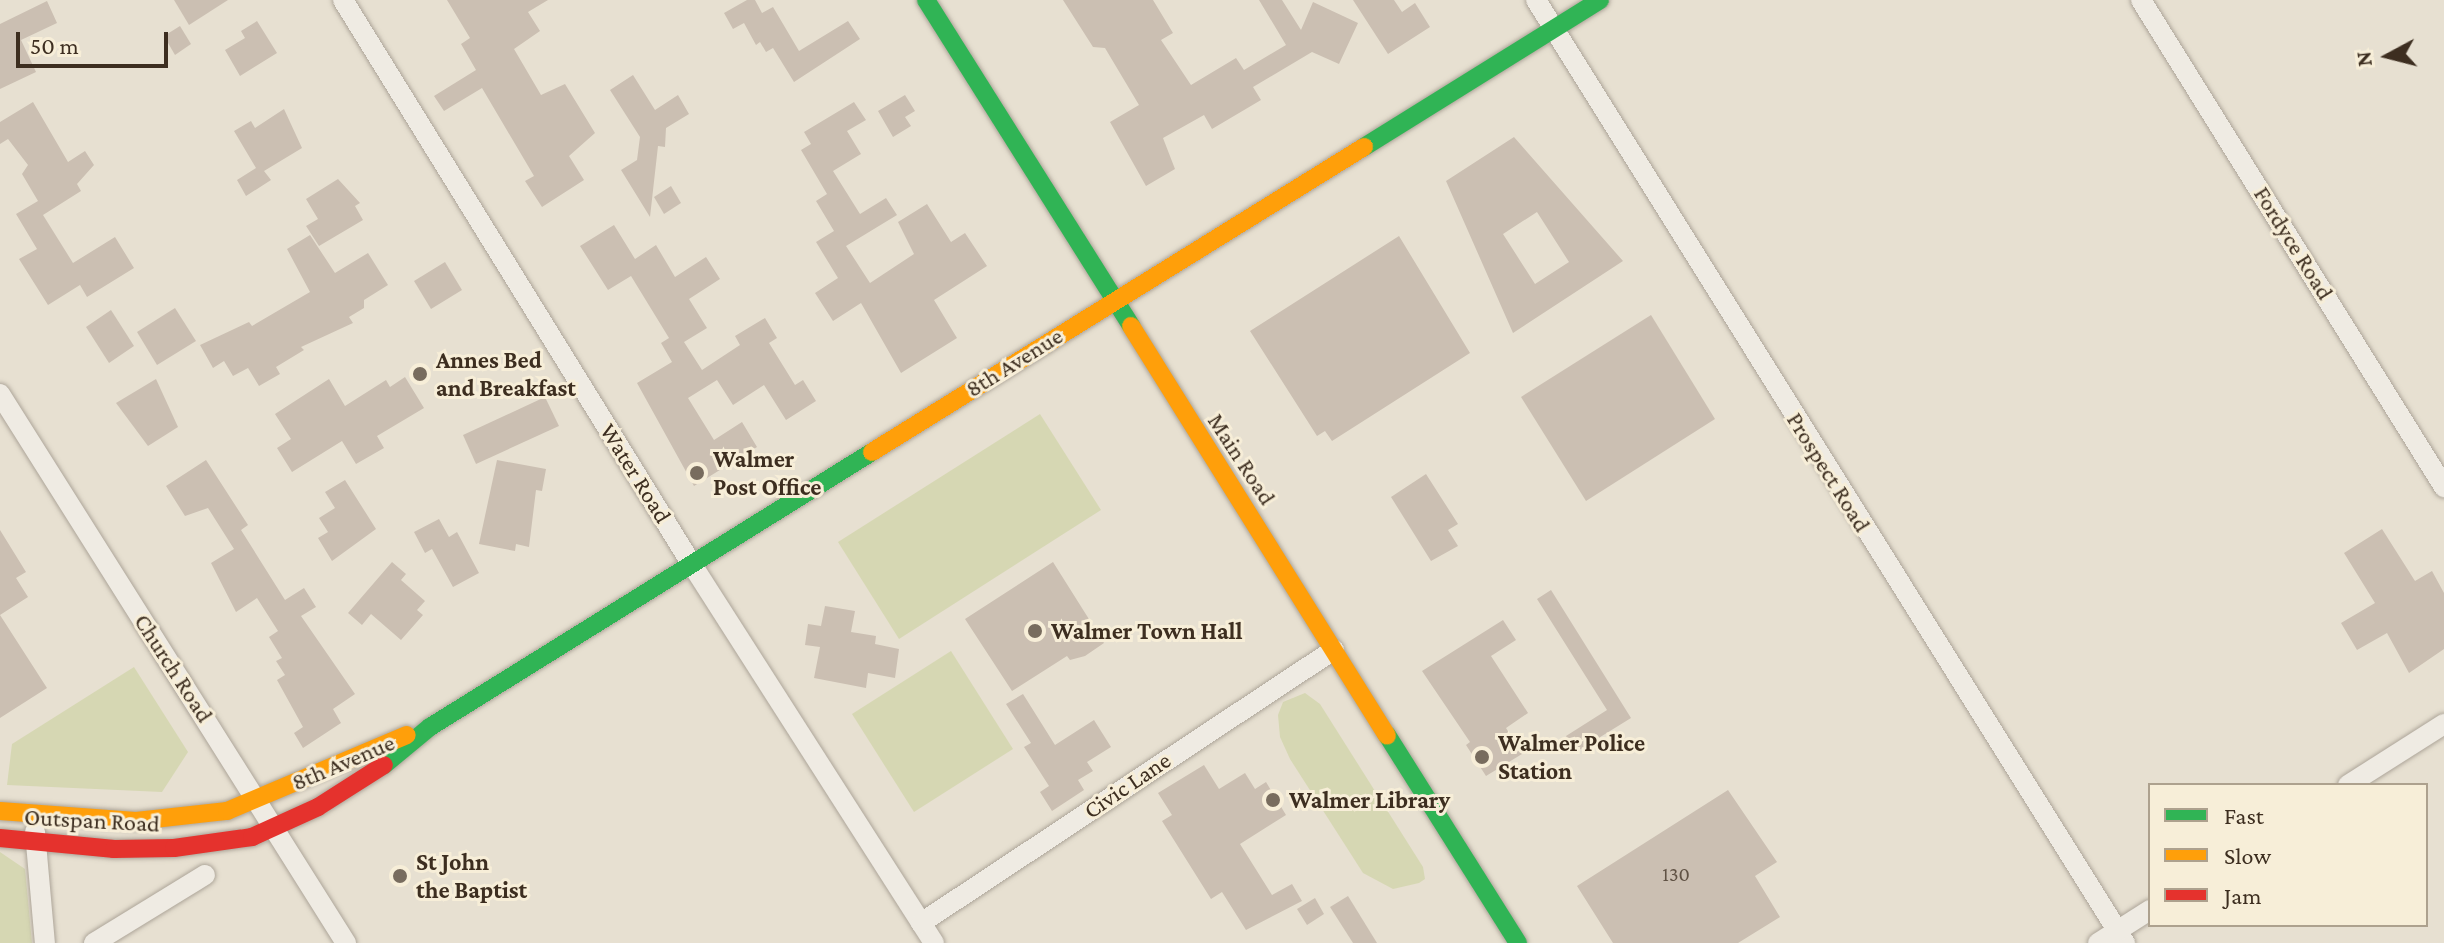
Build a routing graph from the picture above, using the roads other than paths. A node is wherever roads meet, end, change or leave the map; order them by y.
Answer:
1 (343, 0) edge
2 (926, 0) edge
3 (1536, 0) edge
4 (1600, 0) edge
5 (2141, 0) edge
6 (1554, 29) junction
7 (1112, 301) junction
8 (0, 394) edge
9 (2444, 487) edge
10 (691, 563) junction
11 (1334, 650) junction
12 (2444, 724) edge
13 (430, 727) junction
14 (2351, 783) edge
15 (257, 799) junction
16 (0, 811) edge
17 (33, 814) junction
18 (276, 829) junction
19 (0, 838) edge
20 (37, 843) junction
21 (205, 875) dead end
22 (2148, 912) edge
23 (921, 923) junction
24 (2122, 937) edge
25 (45, 943) edge
26 (94, 943) edge
27 (346, 943) edge
28 (934, 943) edge
29 (1518, 943) edge
30 (2098, 943) edge

1 - 10 street, Water Road
2 - 7 main road, Main Road
3 - 6 street, Prospect Road
4 - 6 main road, 8th Avenue
5 - 9 street, Fordyce Road
6 - 7 main road, 8th Avenue
6 - 24 street, Prospect Road
7 - 10 main road, 8th Avenue
7 - 11 main road, Main Road
8 - 15 street, Church Road
10 - 13 main road, 8th Avenue
10 - 23 street, Water Road
11 - 23 street, Civic Lane
11 - 29 main road, Main Road
12 - 14 street
13 - 15 main road, 8th Avenue
13 - 18 main road, 8th Avenue
15 - 17 main road, Outspan Road
15 - 18 street, Church Road
16 - 17 main road, Outspan Road
17 - 20 street
18 - 20 main road, Outspan Road
18 - 27 street, Church Road
19 - 20 main road, Outspan Road
20 - 25 street
21 - 26 street
22 - 24 street
23 - 28 street, Water Road
24 - 30 street

